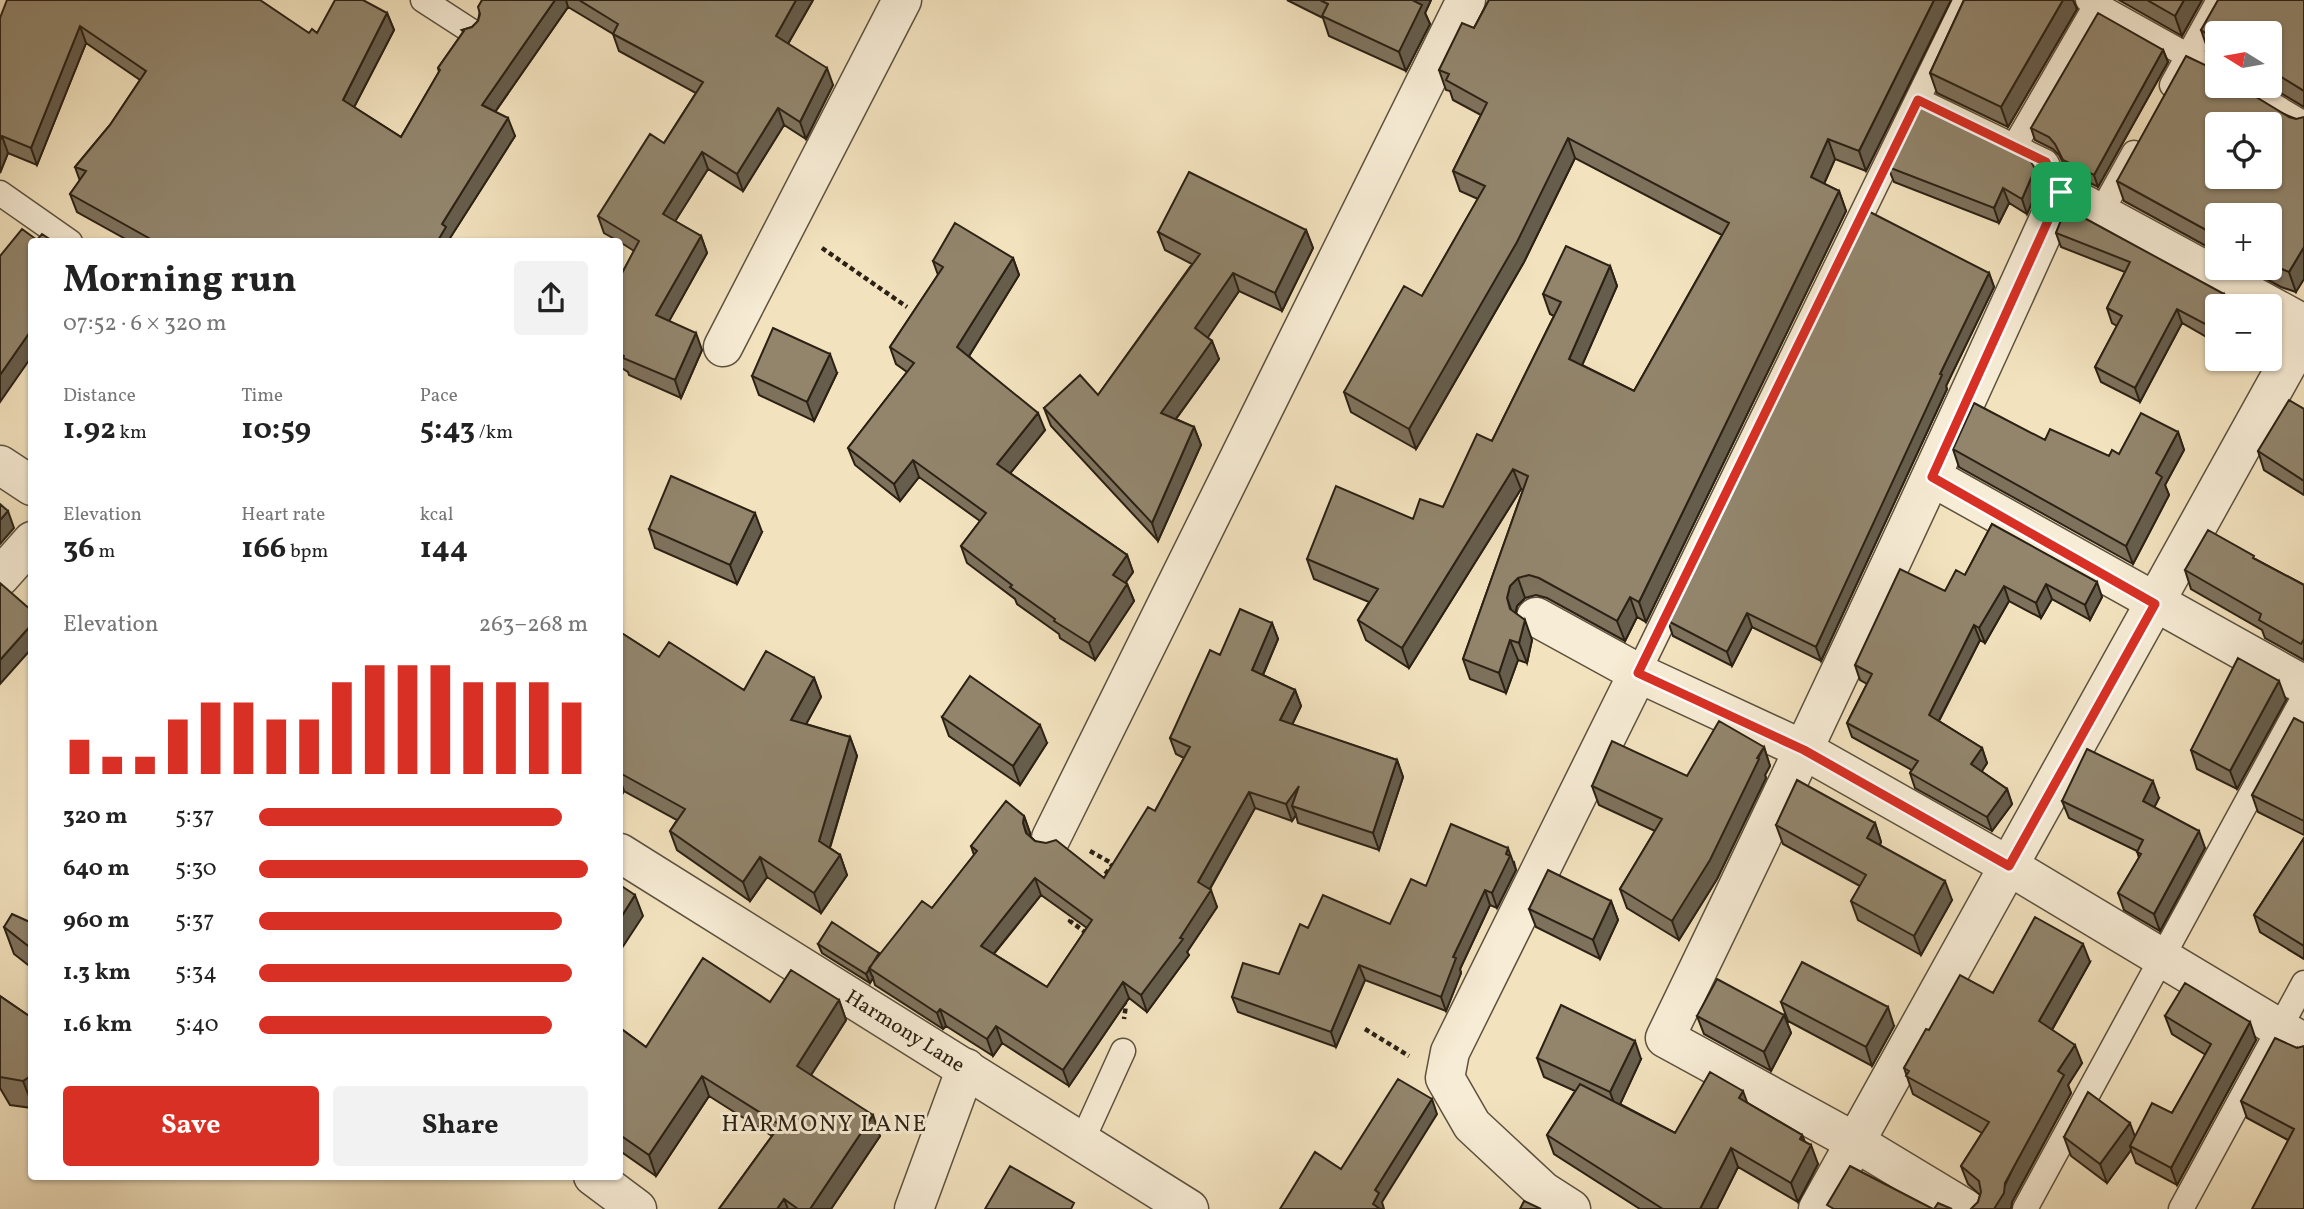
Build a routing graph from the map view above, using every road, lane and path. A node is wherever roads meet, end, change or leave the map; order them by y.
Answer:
1 (423, 0) edge
2 (902, 0) edge
3 (1466, 0) edge
4 (1966, 0) edge
5 (2219, 0) edge
6 (2094, 2) edge
7 (471, 32) edge
8 (2189, 55) junction
9 (2205, 65) edge
10 (2261, 98) edge
11 (1918, 100) junction
12 (2164, 100) edge
13 (2304, 124) edge
14 (2145, 134) edge
15 (2014, 147) junction
16 (2061, 192) junction
17 (0, 193) edge
18 (2100, 214) junction
19 (787, 223) junction
20 (64, 238) edge
21 (907, 307) dead end
22 (2304, 324) edge
23 (2304, 334) edge
24 (723, 346) dead end
25 (0, 465) edge
26 (1932, 477) junction
27 (28, 483) edge
28 (28, 546) edge
29 (0, 577) edge
30 (2155, 604) junction
31 (1536, 617) dead end
32 (1638, 673) junction
33 (2304, 685) edge
34 (2304, 697) edge
35 (1804, 750) junction
36 (1053, 834) joint
37 (623, 855) edge
38 (2009, 866) junction
39 (1098, 883) edge
40 (1077, 911) edge
41 (1100, 943) edge
42 (2161, 957) junction
43 (2304, 983) edge
44 (1118, 999) edge
45 (2292, 1035) edge
46 (1123, 1051) joint
47 (966, 1068) junction
48 (1082, 1141) junction
49 (1855, 1142) junction
50 (598, 1180) edge
51 (637, 1209) edge
52 (914, 1209) edge
53 (1189, 1209) edge
54 (1572, 1209) edge
55 (1818, 1209) edge
56 (1966, 1209) edge
57 (2025, 1209) edge
58 (2181, 1209) edge

1 - 7 lane
2 - 19 street
3 - 36 street
4 - 11 lane
5 - 8 lane
6 - 8 lane
6 - 15 lane
8 - 9 lane
8 - 12 lane
10 - 13 lane
11 - 15 lane
11 - 32 lane
14 - 18 lane
15 - 16 lane
16 - 18 street
16 - 26 street
17 - 20 lane
18 - 22 street
19 - 21 path
19 - 24 street
23 - 30 street
25 - 27 street
26 - 30 street
26 - 35 street
28 - 29 street
30 - 33 street
30 - 38 street
31 - 32 street
32 - 35 street
32 - 54 street
34 - 42 lane
35 - 38 street
35 - 49 street
36 - 39 path
37 - 47 street, Harmony Lane
38 - 42 street
38 - 49 street
40 - 41 path
42 - 45 street
42 - 57 lane
43 - 45 lane
44 - 46 path
45 - 58 lane
46 - 48 lane
47 - 48 street, Harmony Lane
47 - 52 street
48 - 53 street, Harmony Lane
49 - 55 street
49 - 56 street
50 - 51 street

